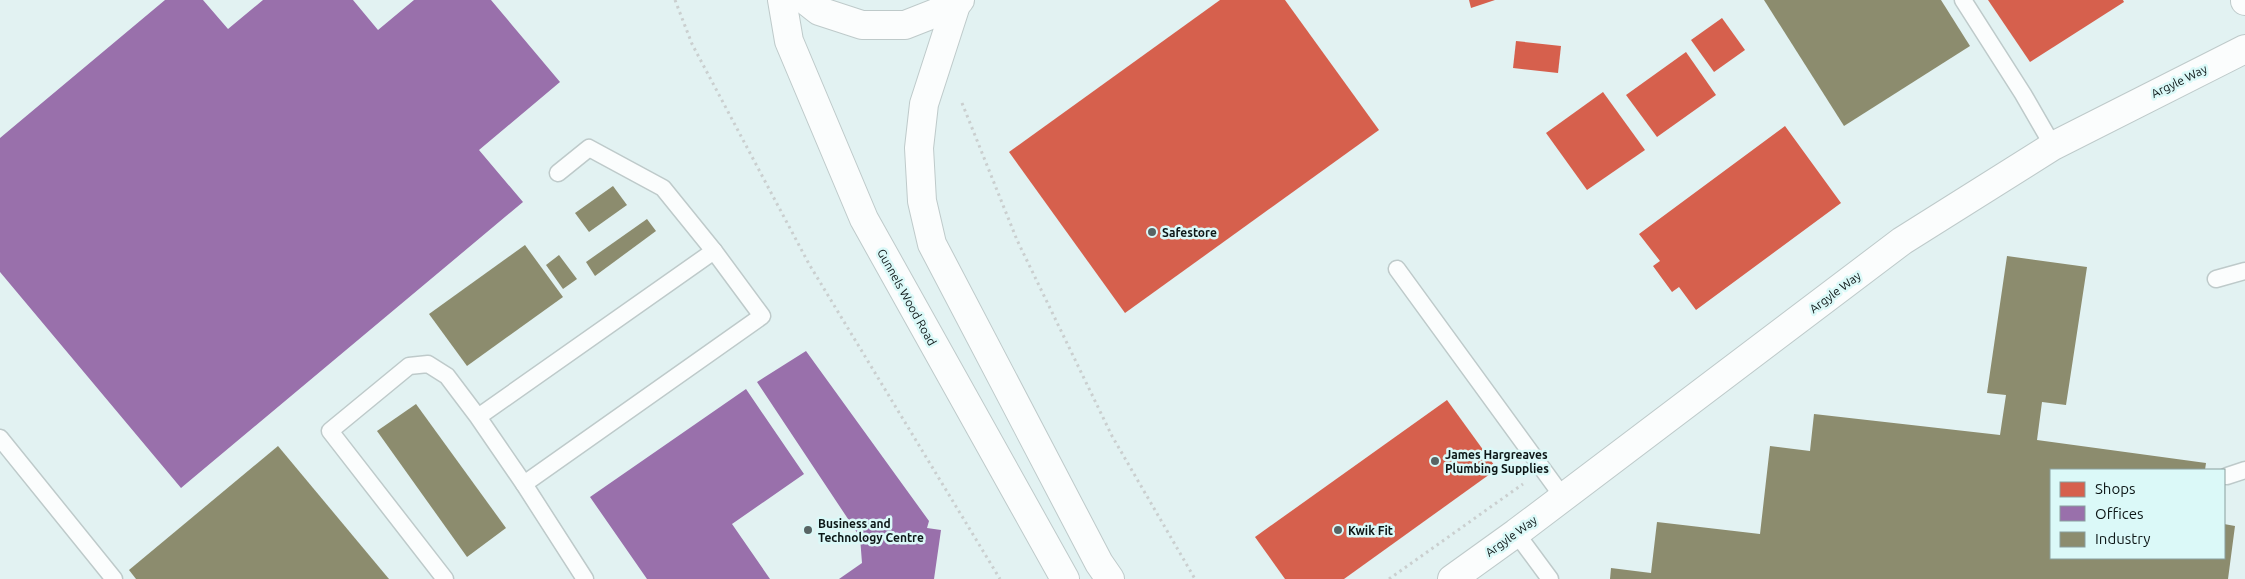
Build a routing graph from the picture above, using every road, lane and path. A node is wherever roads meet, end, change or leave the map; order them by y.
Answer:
1 (676, 0) edge
2 (782, 0) edge
3 (805, 0) edge
4 (1962, 0) edge
5 (958, 2) edge
6 (2245, 49) edge
7 (962, 103) dead end
8 (2053, 146) junction
9 (558, 173) dead end
10 (714, 251) junction
11 (1397, 270) dead end
12 (2245, 271) edge
13 (2216, 279) dead end
14 (478, 418) junction
15 (0, 438) edge
16 (1542, 469) junction
17 (2245, 470) edge
18 (2227, 476) dead end
19 (524, 484) junction
20 (1563, 497) junction
21 (1516, 534) junction
22 (114, 579) edge
23 (445, 579) edge
24 (585, 579) edge
25 (1000, 579) edge
26 (1065, 579) edge
27 (1110, 579) edge
28 (1194, 579) edge
29 (1389, 579) edge
30 (1452, 579) edge
31 (1550, 579) edge

1 - 25 path
2 - 26 main road, Gunnels Wood Road
3 - 5 main road
4 - 8 lane
5 - 27 main road
6 - 8 main road, Argyle Way
7 - 28 path
8 - 20 main road, Argyle Way
9 - 10 lane
10 - 14 lane
10 - 19 lane
11 - 16 lane
12 - 13 lane
14 - 19 lane
14 - 23 lane
15 - 22 lane
16 - 20 lane
16 - 29 path
17 - 18 lane
19 - 24 lane
20 - 21 main road, Argyle Way
21 - 30 main road, Argyle Way
21 - 31 lane

